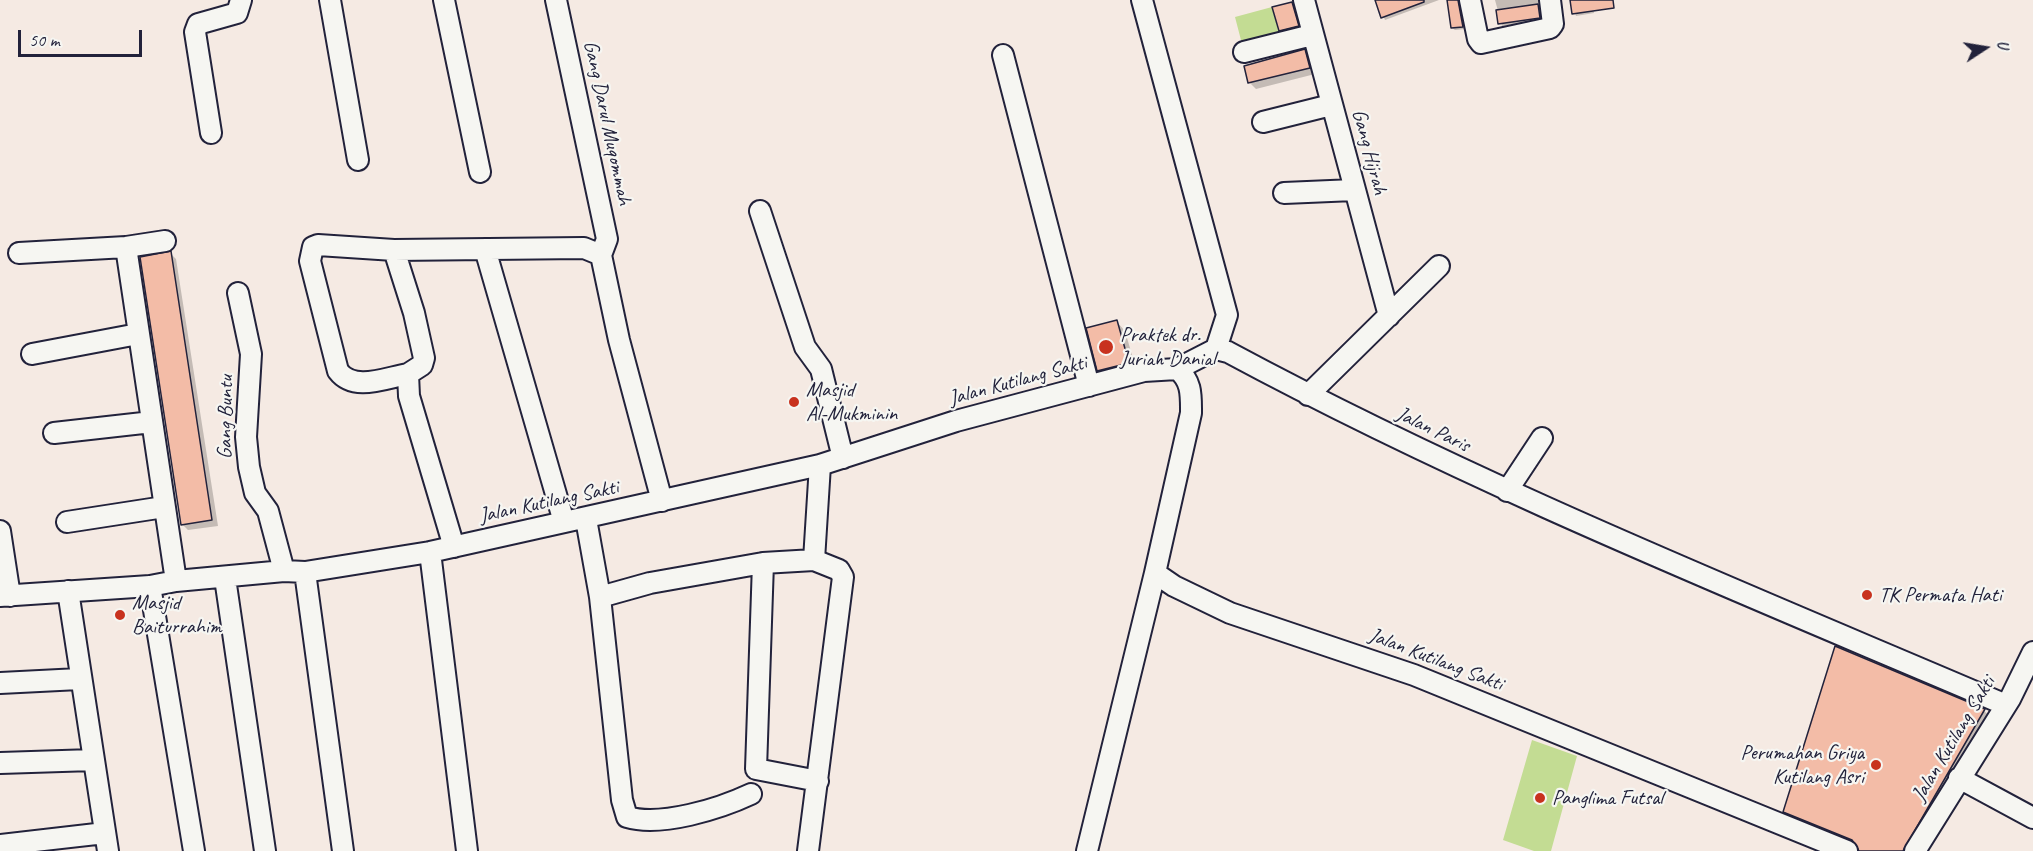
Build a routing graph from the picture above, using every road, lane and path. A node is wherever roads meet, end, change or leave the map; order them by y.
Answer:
1 (241, 0) edge
2 (330, 0) edge
3 (444, 0) edge
4 (556, 0) edge
5 (1142, 0) edge
6 (1304, 0) edge
7 (1470, 0) edge
8 (1550, 0) edge
9 (1312, 35) junction
10 (1244, 52) dead end
11 (1003, 55) dead end
12 (1331, 105) junction
13 (1263, 122) dead end
14 (211, 133) dead end
15 (358, 160) dead end
16 (480, 172) dead end
17 (1354, 190) junction
18 (1284, 193) dead end
19 (760, 211) dead end
20 (165, 241) dead end
21 (126, 247) junction
22 (485, 249) junction
23 (394, 250) junction
24 (20, 253) dead end
25 (601, 255) junction
26 (1439, 266) dead end
27 (238, 293) dead end
28 (1389, 316) junction
29 (138, 334) junction
30 (1216, 349) junction
31 (32, 354) dead end
32 (1177, 369) junction
33 (408, 374) junction
34 (1089, 386) junction
35 (1308, 395) junction
36 (152, 422) junction
37 (54, 433) dead end
38 (1542, 438) dead end
39 (843, 458) junction
40 (820, 465) junction
41 (1507, 491) junction
42 (662, 501) junction
43 (164, 507) junction
44 (586, 519) junction
45 (67, 522) dead end
46 (564, 522) junction
47 (0, 531) edge
48 (454, 547) junction
49 (430, 552) junction
50 (814, 560) junction
51 (763, 563) junction
52 (284, 572) junction
53 (305, 572) junction
54 (1155, 573) junction
55 (225, 578) junction
56 (176, 580) junction
57 (150, 586) junction
58 (68, 591) junction
59 (5, 596) edge
60 (600, 597) junction
61 (2030, 664) edge
62 (79, 679) junction
63 (0, 683) edge
64 (2006, 705) junction
65 (93, 760) junction
66 (0, 763) edge
67 (1959, 778) junction
68 (818, 781) junction
69 (751, 794) dead end
70 (2033, 818) edge
71 (106, 842) edge
72 (0, 845) edge
73 (194, 851) edge
74 (265, 851) edge
75 (343, 851) edge
76 (467, 851) edge
77 (808, 851) edge
78 (1087, 851) edge
79 (1847, 851) edge
80 (1915, 851) edge

1 - 14 street
2 - 15 street
3 - 16 street
4 - 25 street, Gang Darul Muqommah
5 - 30 street
6 - 9 street, Gang Hijrah
7 - 8 street
9 - 10 street
9 - 12 street, Gang Hijrah
11 - 34 street
12 - 13 street
12 - 17 street, Gang Hijrah
17 - 18 street
17 - 28 street, Gang Hijrah
19 - 39 street
20 - 21 street
21 - 24 street
21 - 29 street
22 - 23 street
22 - 25 street
22 - 46 street
23 - 33 street
23 - 33 street
25 - 42 street, Gang Darul Muqommah
26 - 28 street
27 - 52 street, Gang Buntu
28 - 35 street
29 - 31 street
29 - 36 street
30 - 32 street
30 - 35 street, Jalan Paris
32 - 34 street, Jalan Kutilang Sakti
32 - 54 street
33 - 48 street
34 - 39 street, Jalan Kutilang Sakti
35 - 41 street, Jalan Paris
36 - 37 street
36 - 43 street
38 - 41 street
39 - 40 street, Jalan Kutilang Sakti
40 - 42 street, Jalan Kutilang Sakti
40 - 50 street
41 - 64 street, Jalan Paris
42 - 44 street, Jalan Kutilang Sakti
43 - 45 street
43 - 56 street
44 - 46 street, Jalan Kutilang Sakti
44 - 60 street
46 - 48 street, Jalan Kutilang Sakti
47 - 59 street
48 - 49 street, Jalan Kutilang Sakti
49 - 53 street, Jalan Kutilang Sakti
49 - 76 street
50 - 51 street
50 - 68 street
51 - 60 street
51 - 68 street
52 - 53 street, Jalan Kutilang Sakti
52 - 55 street, Jalan Kutilang Sakti
53 - 75 street
54 - 78 street
54 - 79 street, Jalan Kutilang Sakti
55 - 56 street, Jalan Kutilang Sakti
55 - 74 street
56 - 57 street, Jalan Kutilang Sakti
57 - 58 street, Jalan Kutilang Sakti
57 - 73 street
58 - 59 street, Jalan Kutilang Sakti
58 - 62 street
60 - 69 street
61 - 64 street, Jalan Kutilang Sakti
62 - 63 street
62 - 65 street
64 - 67 street, Jalan Kutilang Sakti
65 - 66 street
65 - 71 street
67 - 70 street
67 - 80 street, Jalan Kutilang Sakti
68 - 77 street
71 - 72 street

